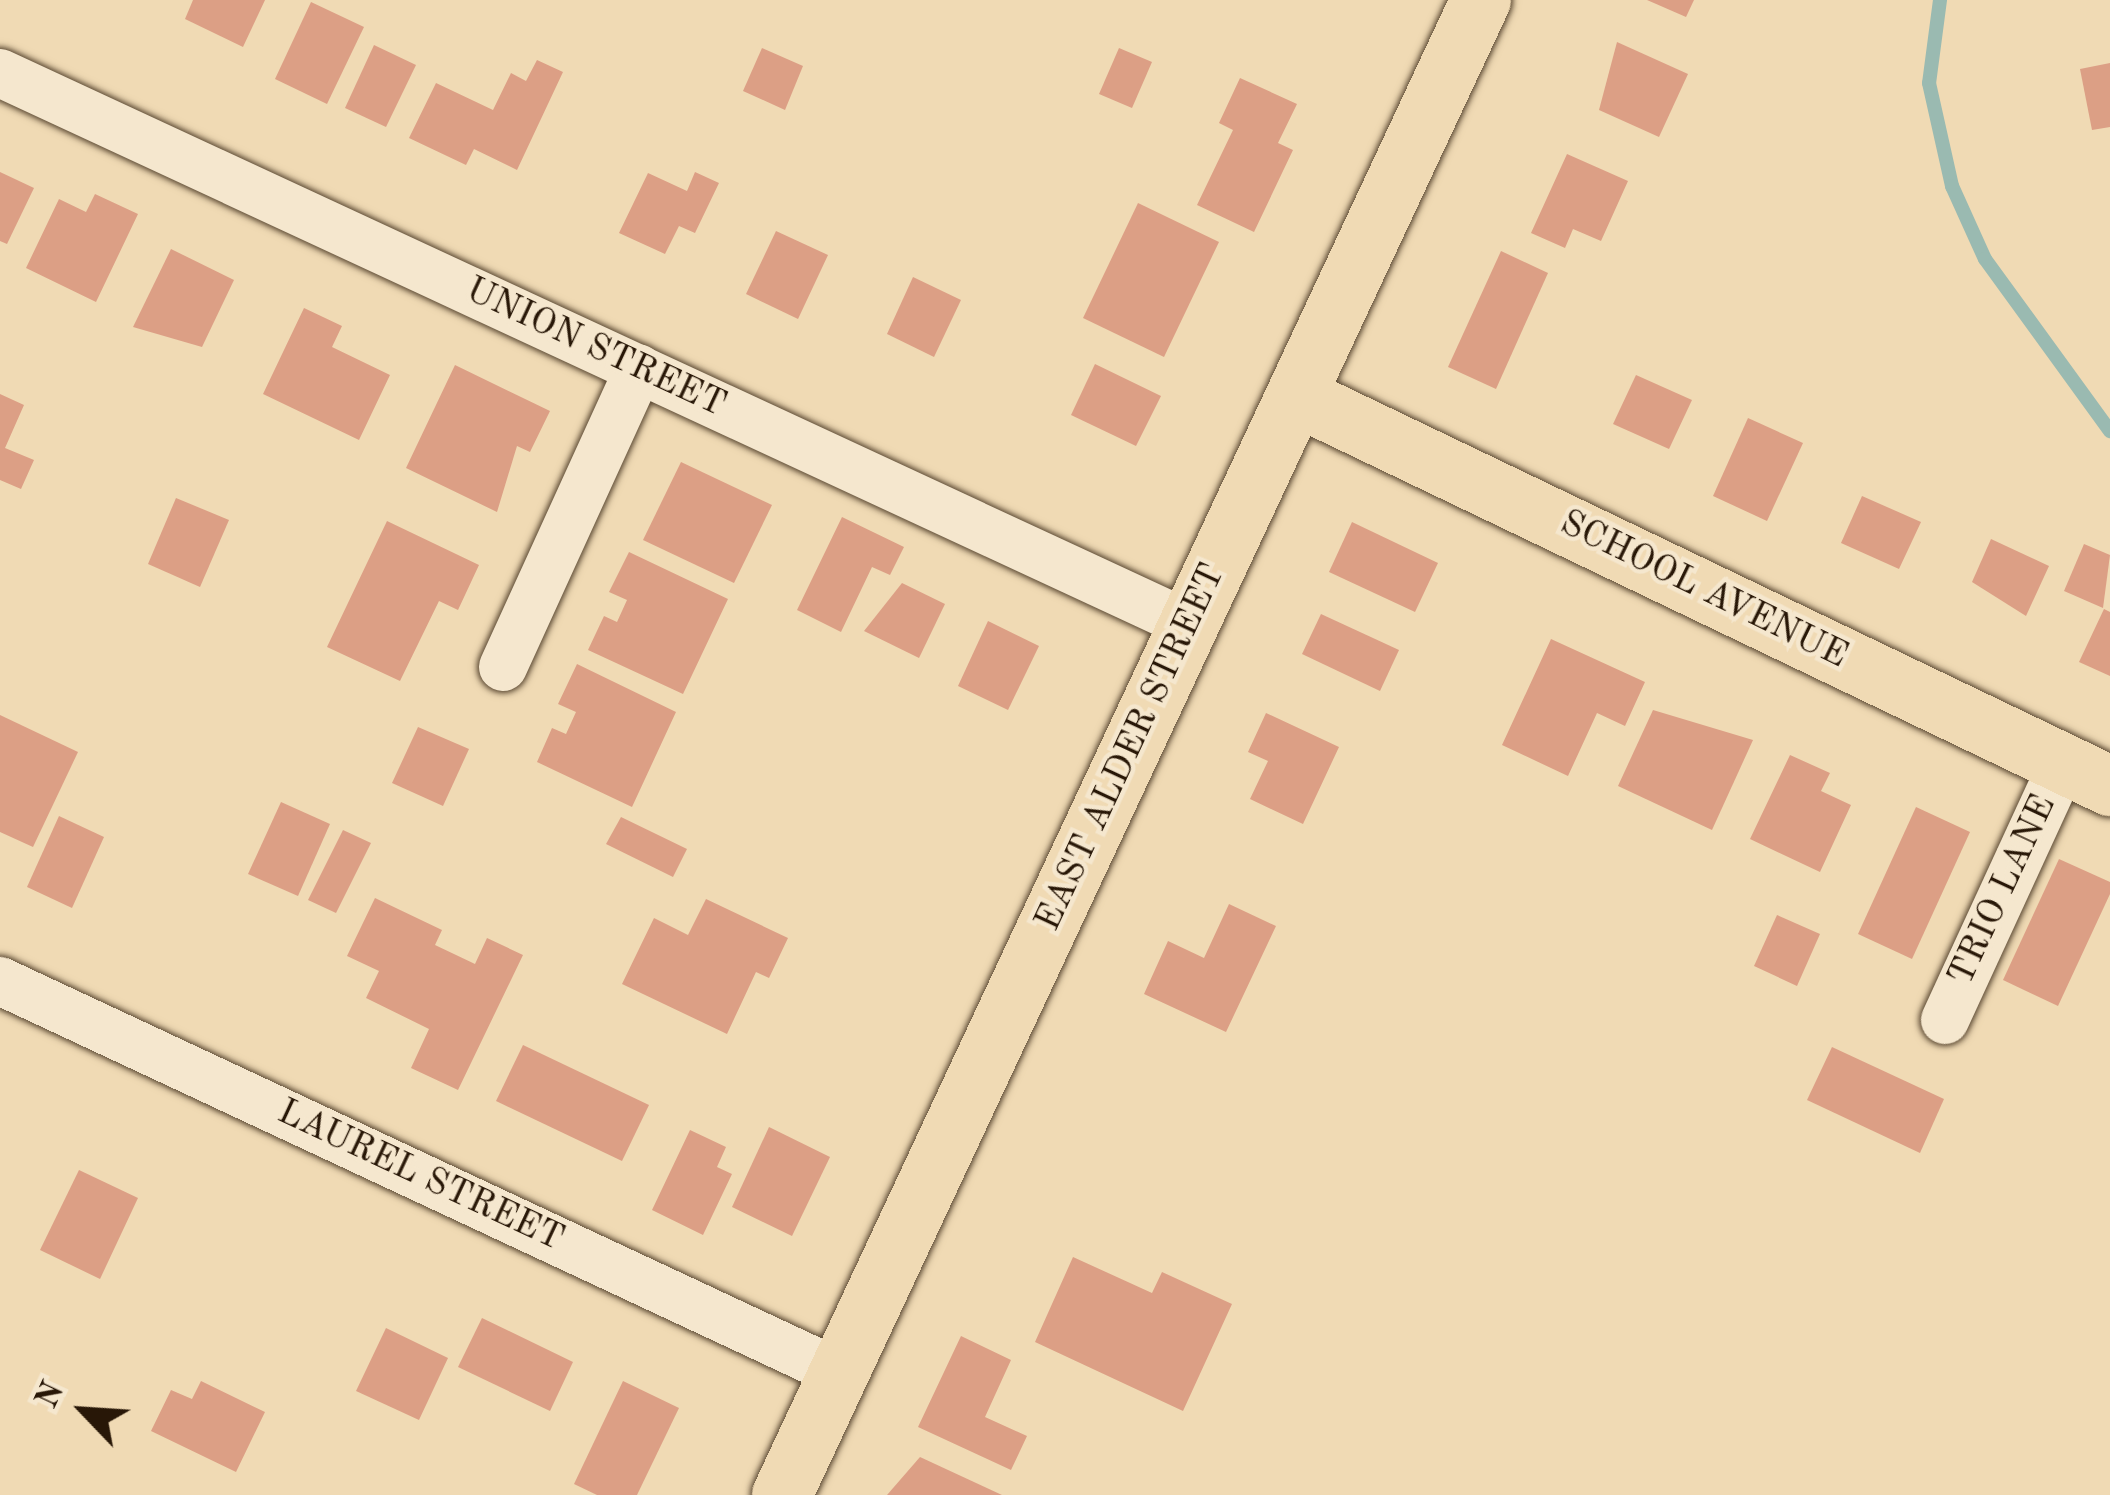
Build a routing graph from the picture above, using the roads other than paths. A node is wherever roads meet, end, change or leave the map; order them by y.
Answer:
1 (1481, 0) edge
2 (0, 74) edge
3 (639, 369) junction
4 (1296, 396) junction
5 (1190, 625) junction
6 (503, 667) dead end
7 (2086, 775) edge
8 (0, 981) edge
9 (1945, 1019) dead end
10 (839, 1373) junction
11 (782, 1495) edge

1 - 4 main road, EAST ALDER STREET
2 - 3 street, UNION STREET
3 - 5 street, UNION STREET
3 - 6 street
4 - 5 main road, EAST ALDER STREET
4 - 7 main road, SCHOOL AVENUE
5 - 10 main road, EAST ALDER STREET
7 - 9 street, TRIO LANE
8 - 10 street, LAUREL STREET
10 - 11 main road, EAST ALDER STREET

